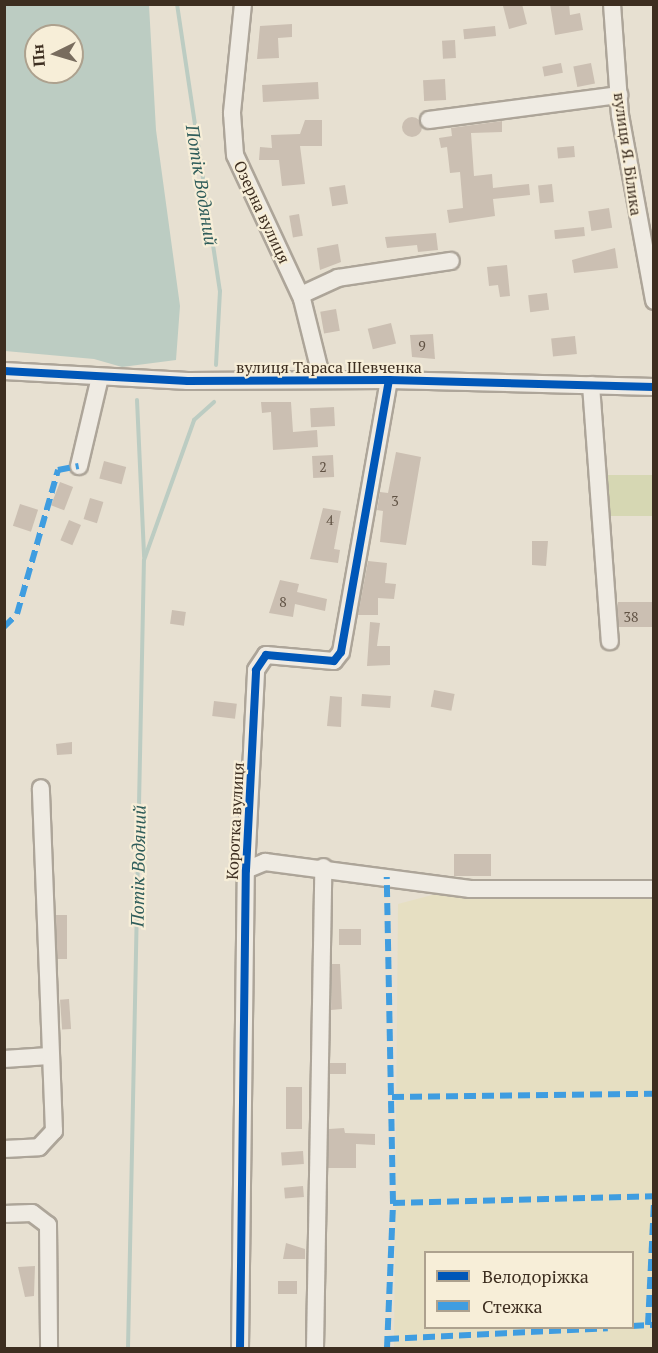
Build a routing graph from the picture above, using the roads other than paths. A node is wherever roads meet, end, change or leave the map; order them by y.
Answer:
1 (243, 4) edge
2 (612, 4) edge
3 (619, 94) junction
4 (429, 120) dead end
5 (451, 261) dead end
6 (301, 295) junction
7 (654, 301) edge
8 (4, 371) edge
9 (100, 377) junction
10 (322, 379) junction
11 (389, 380) junction
12 (591, 385) junction
13 (654, 387) edge
14 (79, 466) dead end
15 (610, 641) dead end
16 (41, 788) dead end
17 (323, 867) junction
18 (246, 870) junction
19 (654, 889) edge
20 (49, 1056) junction
21 (4, 1059) edge
22 (4, 1149) edge
23 (4, 1214) edge
24 (49, 1348) edge
25 (240, 1348) edge
26 (315, 1348) edge

1 - 6 street, Озерна вулиця
2 - 3 street, вулиця Я. Білика
3 - 4 street
3 - 7 street, вулиця Я. Білика
5 - 6 street
6 - 10 street, Озерна вулиця
8 - 9 street, вулиця Тараса Шевченка
9 - 10 street, вулиця Тараса Шевченка
9 - 14 street
10 - 11 street, вулиця Тараса Шевченка
11 - 12 street, вулиця Тараса Шевченка
11 - 18 street, Коротка вулиця
12 - 13 street, вулиця Тараса Шевченка
12 - 15 street
16 - 20 street
17 - 18 street
17 - 19 street
17 - 26 street
18 - 25 street, Коротка вулиця
20 - 21 street
20 - 22 street
23 - 24 street

